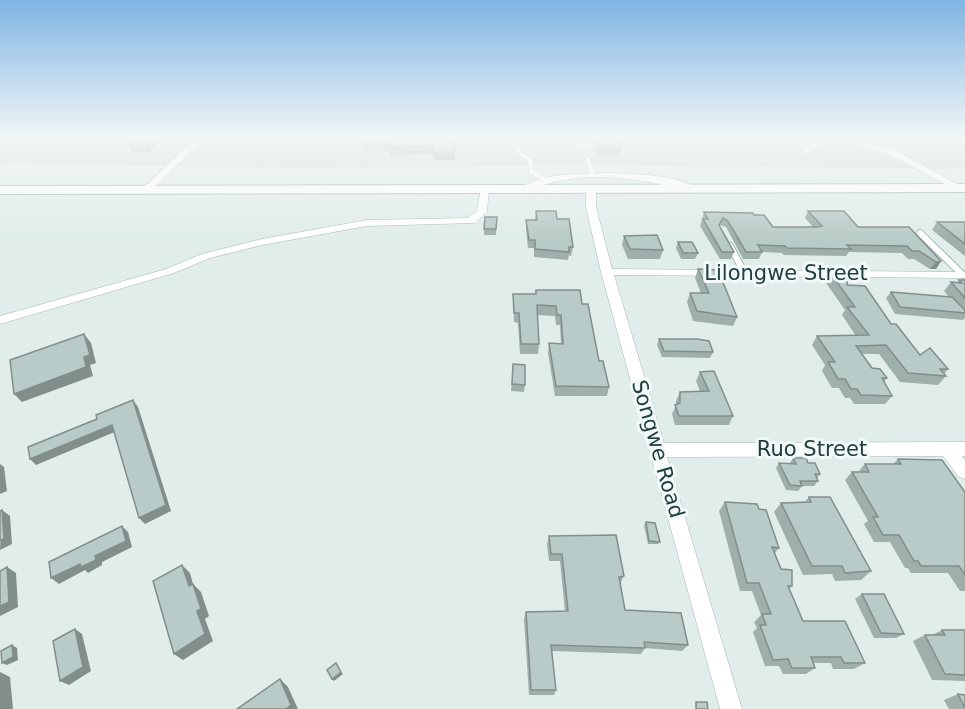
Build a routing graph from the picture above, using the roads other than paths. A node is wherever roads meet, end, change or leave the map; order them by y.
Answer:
1 (166, 171) edge
2 (531, 171) edge
3 (590, 171) edge
4 (929, 171) edge
5 (545, 180) junction
6 (591, 181) junction
7 (962, 188) edge
8 (484, 189) junction
9 (525, 189) junction
10 (0, 190) edge
11 (146, 190) junction
12 (920, 233) dead end
13 (726, 238) edge
14 (607, 272) junction
15 (744, 272) junction
16 (963, 276) edge
17 (0, 320) edge
18 (948, 449) junction
19 (965, 449) edge
20 (659, 450) junction
21 (965, 472) edge
22 (731, 709) edge

1 - 11 street
2 - 5 lane
3 - 6 lane
4 - 7 street
5 - 6 street
5 - 9 street
6 - 7 main road
6 - 9 main road
6 - 14 street, Songwe Road
8 - 9 main road
8 - 11 main road
8 - 17 street
10 - 11 main road
12 - 16 lane
13 - 15 lane
14 - 15 street, Lilongwe Street
14 - 20 street, Songwe Road
15 - 16 street, Lilongwe Street
18 - 19 street, Ruo Street
18 - 20 street, Ruo Street
18 - 21 street
20 - 22 street, Songwe Road

